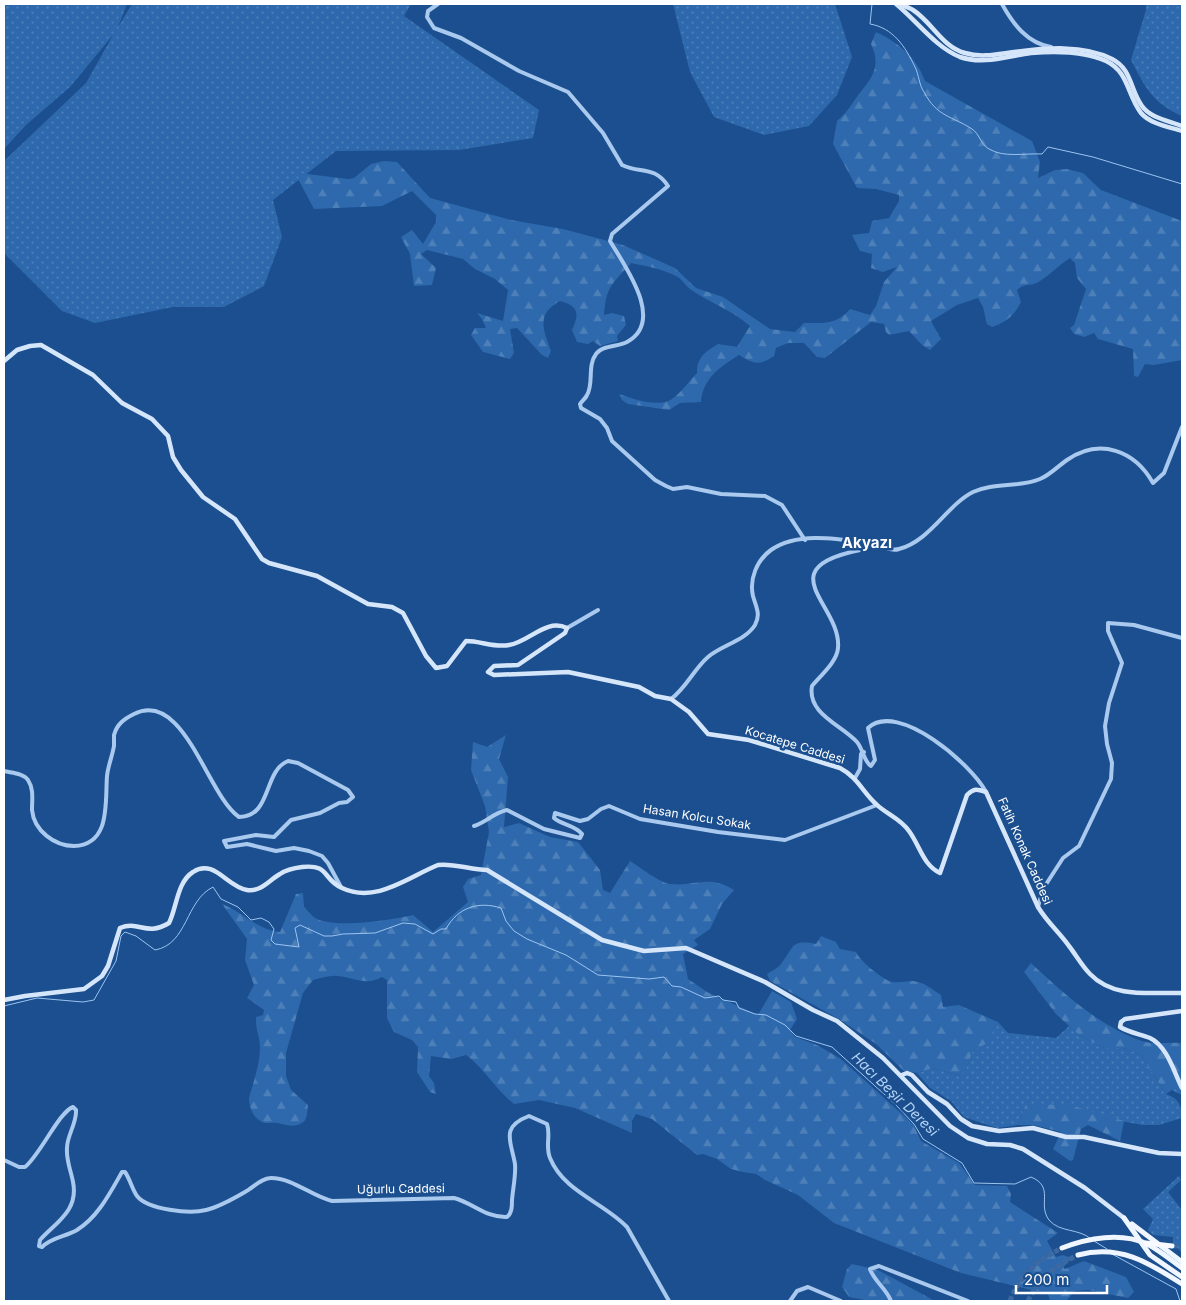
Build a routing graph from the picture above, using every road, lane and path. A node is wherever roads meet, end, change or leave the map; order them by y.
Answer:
1 (438, 4) edge
2 (897, 4) edge
3 (1002, 4) edge
4 (1058, 48) junction
5 (1064, 52) junction
6 (1182, 126) edge
7 (1182, 131) edge
8 (4, 360) edge
9 (1182, 427) edge
10 (805, 540) junction
11 (864, 544) junction
12 (598, 610) dead end
13 (568, 628) junction
14 (1182, 638) edge
15 (671, 699) junction
16 (864, 752) junction
17 (4, 771) edge
18 (855, 778) junction
19 (986, 792) junction
20 (877, 805) junction
21 (474, 826) dead end
22 (342, 889) junction
23 (1038, 906) junction
24 (1182, 993) edge
25 (4, 1000) edge
26 (1182, 1011) edge
27 (902, 1076) junction
28 (1182, 1088) edge
29 (1182, 1154) edge
30 (4, 1160) edge
31 (1124, 1218) junction
32 (1146, 1244) junction
33 (1172, 1246) tunnel mouth
34 (1062, 1248) tunnel mouth
35 (1078, 1256) tunnel mouth
36 (1182, 1262) edge
37 (1182, 1268) edge
38 (1180, 1276) edge
39 (1182, 1284) edge
40 (668, 1301) edge
41 (790, 1301) edge
42 (841, 1301) edge
43 (891, 1301) edge
44 (968, 1301) edge

1 - 10 street
2 - 4 main road
2 - 5 main road
3 - 4 street
4 - 5 street
4 - 6 main road
5 - 7 main road
8 - 13 main road
9 - 11 street
10 - 11 street
10 - 15 street
11 - 16 street
12 - 13 street
13 - 15 main road
14 - 23 street
15 - 18 main road, Kocatepe Caddesi
16 - 18 street
16 - 19 street, Fatih Konak Caddesi
17 - 22 street
18 - 20 main road, Kocatepe Caddesi
19 - 20 main road, Kocatepe Caddesi
19 - 23 main road, Fatih Konak Caddesi
20 - 21 street, Hasan Kolcu Sokak
22 - 25 main road
22 - 27 main road
23 - 24 main road, Fatih Konak Caddesi
26 - 28 main road
27 - 29 main road
27 - 31 main road
30 - 40 street, Uğurlu Caddesi
31 - 36 main road
31 - 38 main road
32 - 33 highway
32 - 34 main road
32 - 37 main road
35 - 39 main road
41 - 42 street
43 - 44 street

